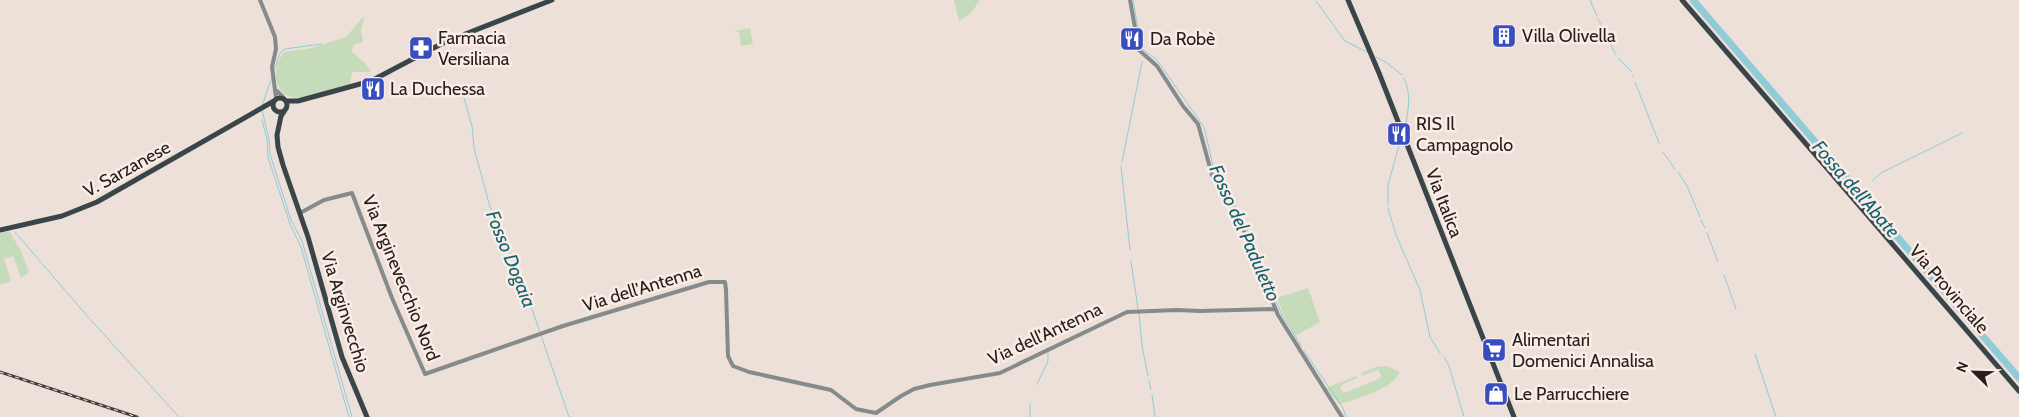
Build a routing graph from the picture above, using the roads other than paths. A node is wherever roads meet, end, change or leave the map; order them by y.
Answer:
1 (260, 0) edge
2 (552, 0) edge
3 (1130, 0) edge
4 (1348, 0) edge
5 (1682, 0) edge
6 (275, 88) junction
7 (275, 100) junction
8 (286, 104) junction
9 (261, 109) junction
10 (276, 111) junction
11 (280, 123) junction
12 (300, 213) junction
13 (0, 230) edge
14 (1275, 309) junction
15 (425, 374) joint
16 (2019, 391) edge
17 (367, 417) edge
18 (1342, 417) edge
19 (1514, 417) edge

1 - 6 street
2 - 8 main road
3 - 14 street
4 - 19 main road, Via Italica
5 - 16 main road, Via Provinciale
6 - 7 street
6 - 8 street
7 - 8 main road
7 - 9 main road, V. Sarzanese
7 - 10 main road
8 - 10 main road
8 - 11 main road
9 - 10 main road
9 - 13 main road, V. Sarzanese
10 - 11 main road
11 - 12 main road, Via Arginvecchio
12 - 15 street, Via Arginevecchio Nord
12 - 17 main road, Via Arginvecchio
14 - 15 street, Via dell'Antenna
14 - 18 street

